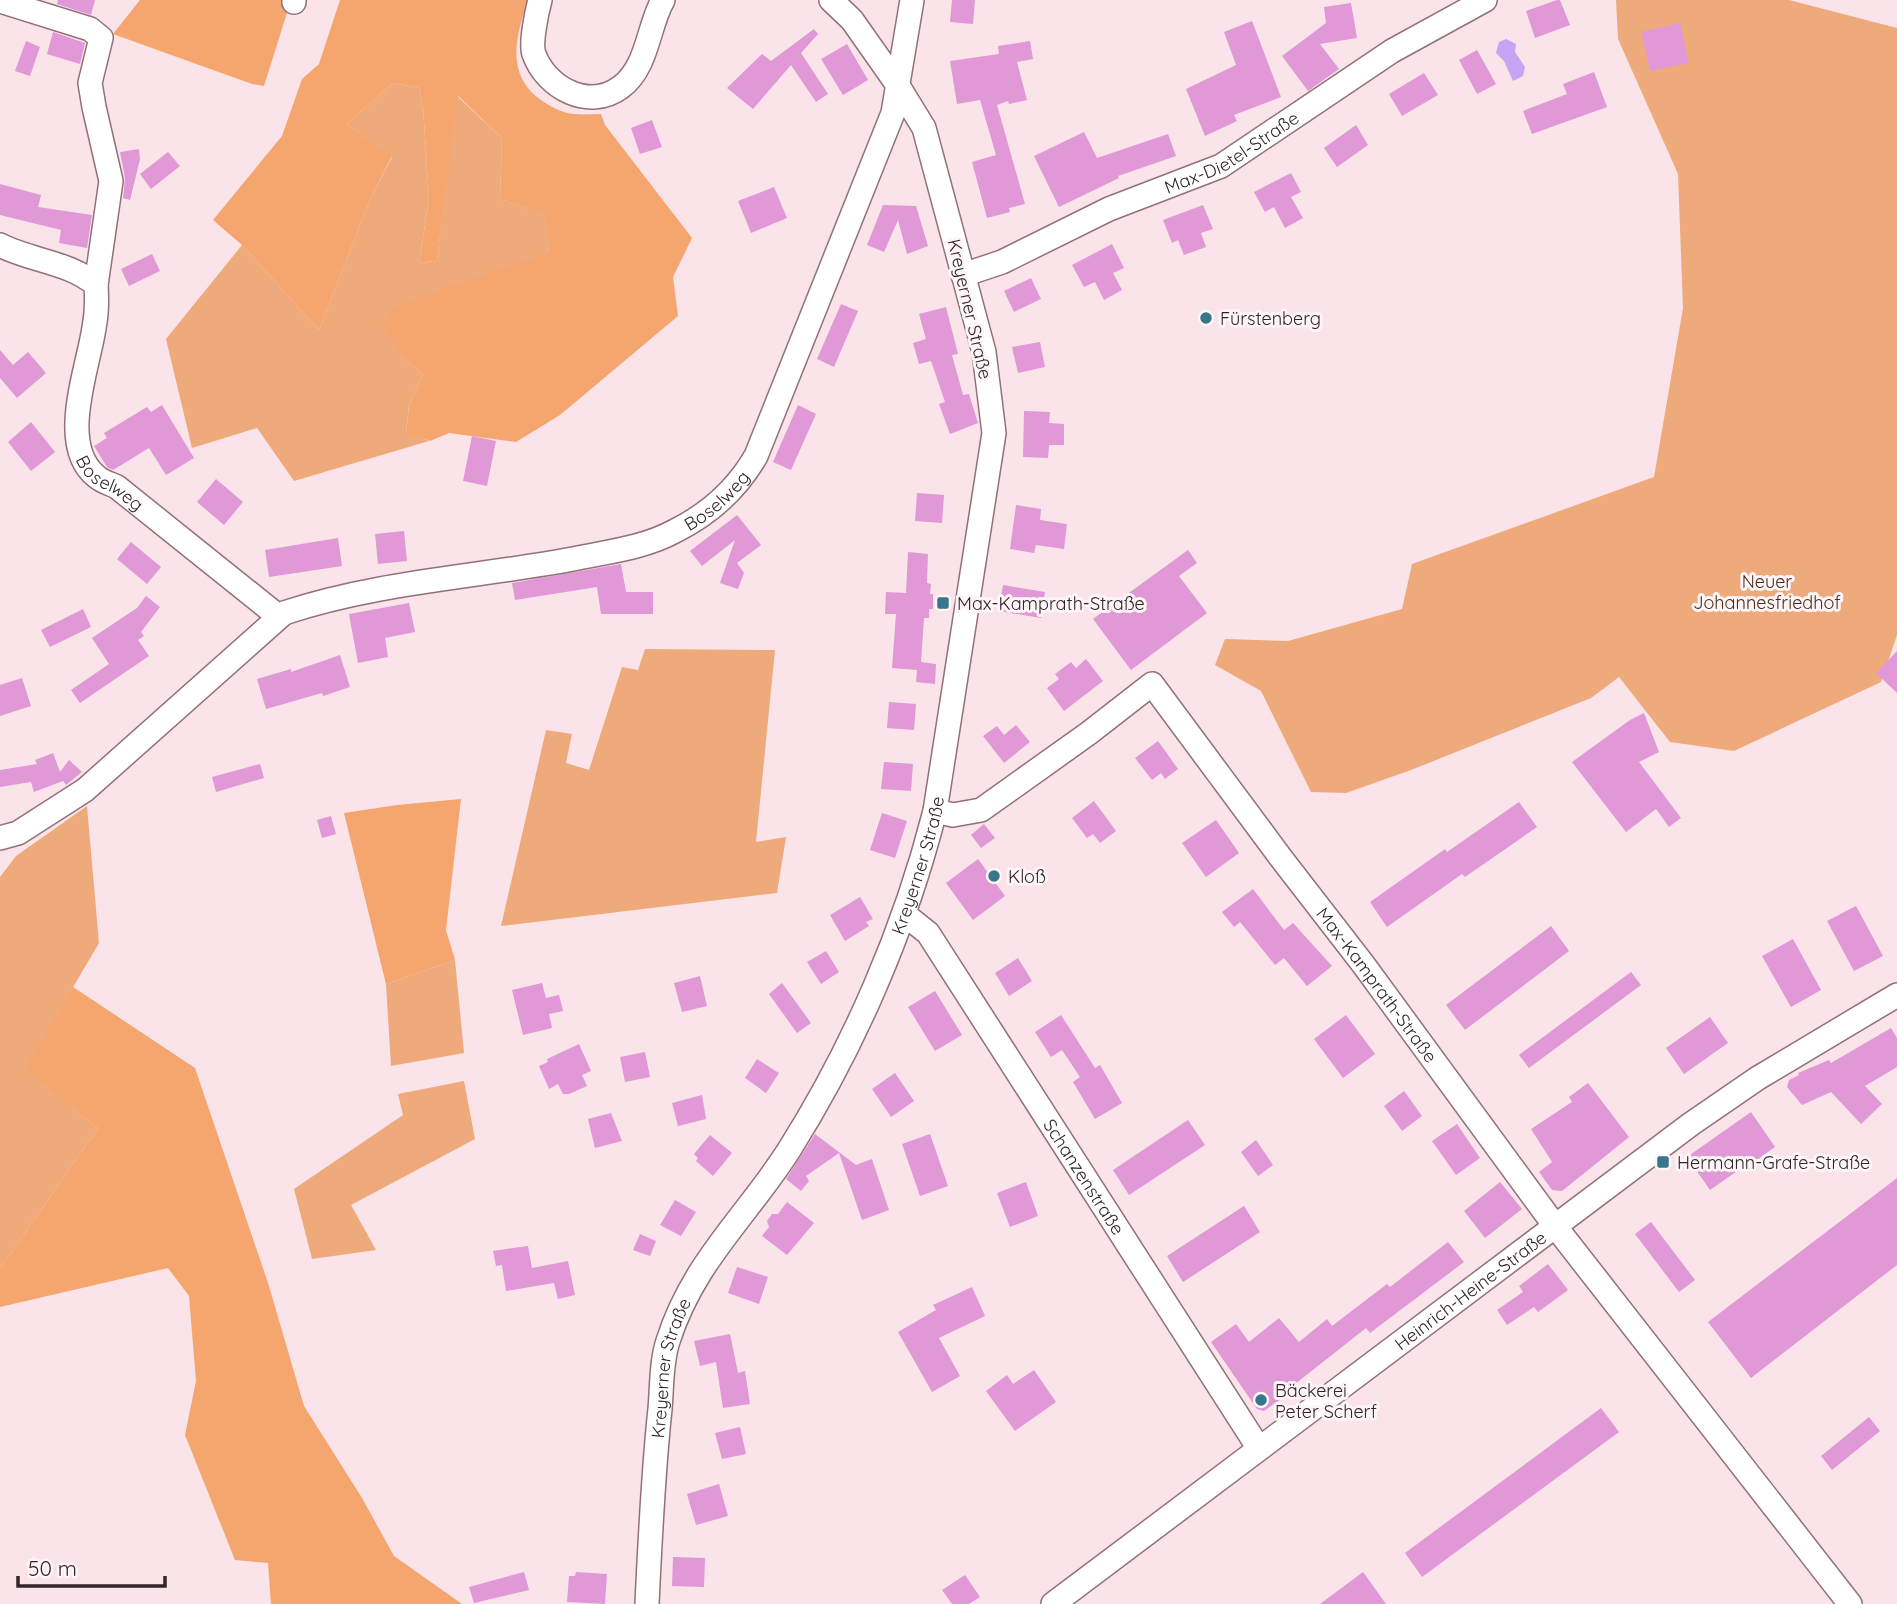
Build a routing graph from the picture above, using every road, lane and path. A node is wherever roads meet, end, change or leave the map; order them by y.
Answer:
1 (540, 0) edge
2 (663, 0) edge
3 (831, 0) edge
4 (912, 0) edge
5 (1485, 0) edge
6 (0, 1) edge
7 (897, 84) junction
8 (0, 245) edge
9 (963, 275) junction
10 (96, 285) junction
11 (278, 616) junction
12 (935, 811) junction
13 (9, 835) edge
14 (0, 858) edge
15 (904, 914) junction
16 (1897, 995) edge
17 (1555, 1226) junction
18 (1258, 1447) junction
19 (1065, 1600) edge
20 (647, 1604) edge
21 (1850, 1604) edge

1 - 2 street
3 - 7 street, Kreyerner Straße
4 - 7 street, Boselweg
5 - 9 street, Max-Dietel-Straße
6 - 10 street, Boselweg
7 - 9 street, Kreyerner Straße
7 - 11 street, Boselweg
8 - 10 street
9 - 12 street, Kreyerner Straße
10 - 11 street, Boselweg
11 - 13 street, Boselweg
12 - 15 street, Kreyerner Straße
12 - 17 street, Max-Kamprath-Straße
13 - 14 street
15 - 18 street, Schanzenstraße
15 - 20 street, Kreyerner Straße
16 - 17 street, Heinrich-Heine-Straße
17 - 18 street, Heinrich-Heine-Straße
17 - 21 street
18 - 19 street, Heinrich-Heine-Straße

